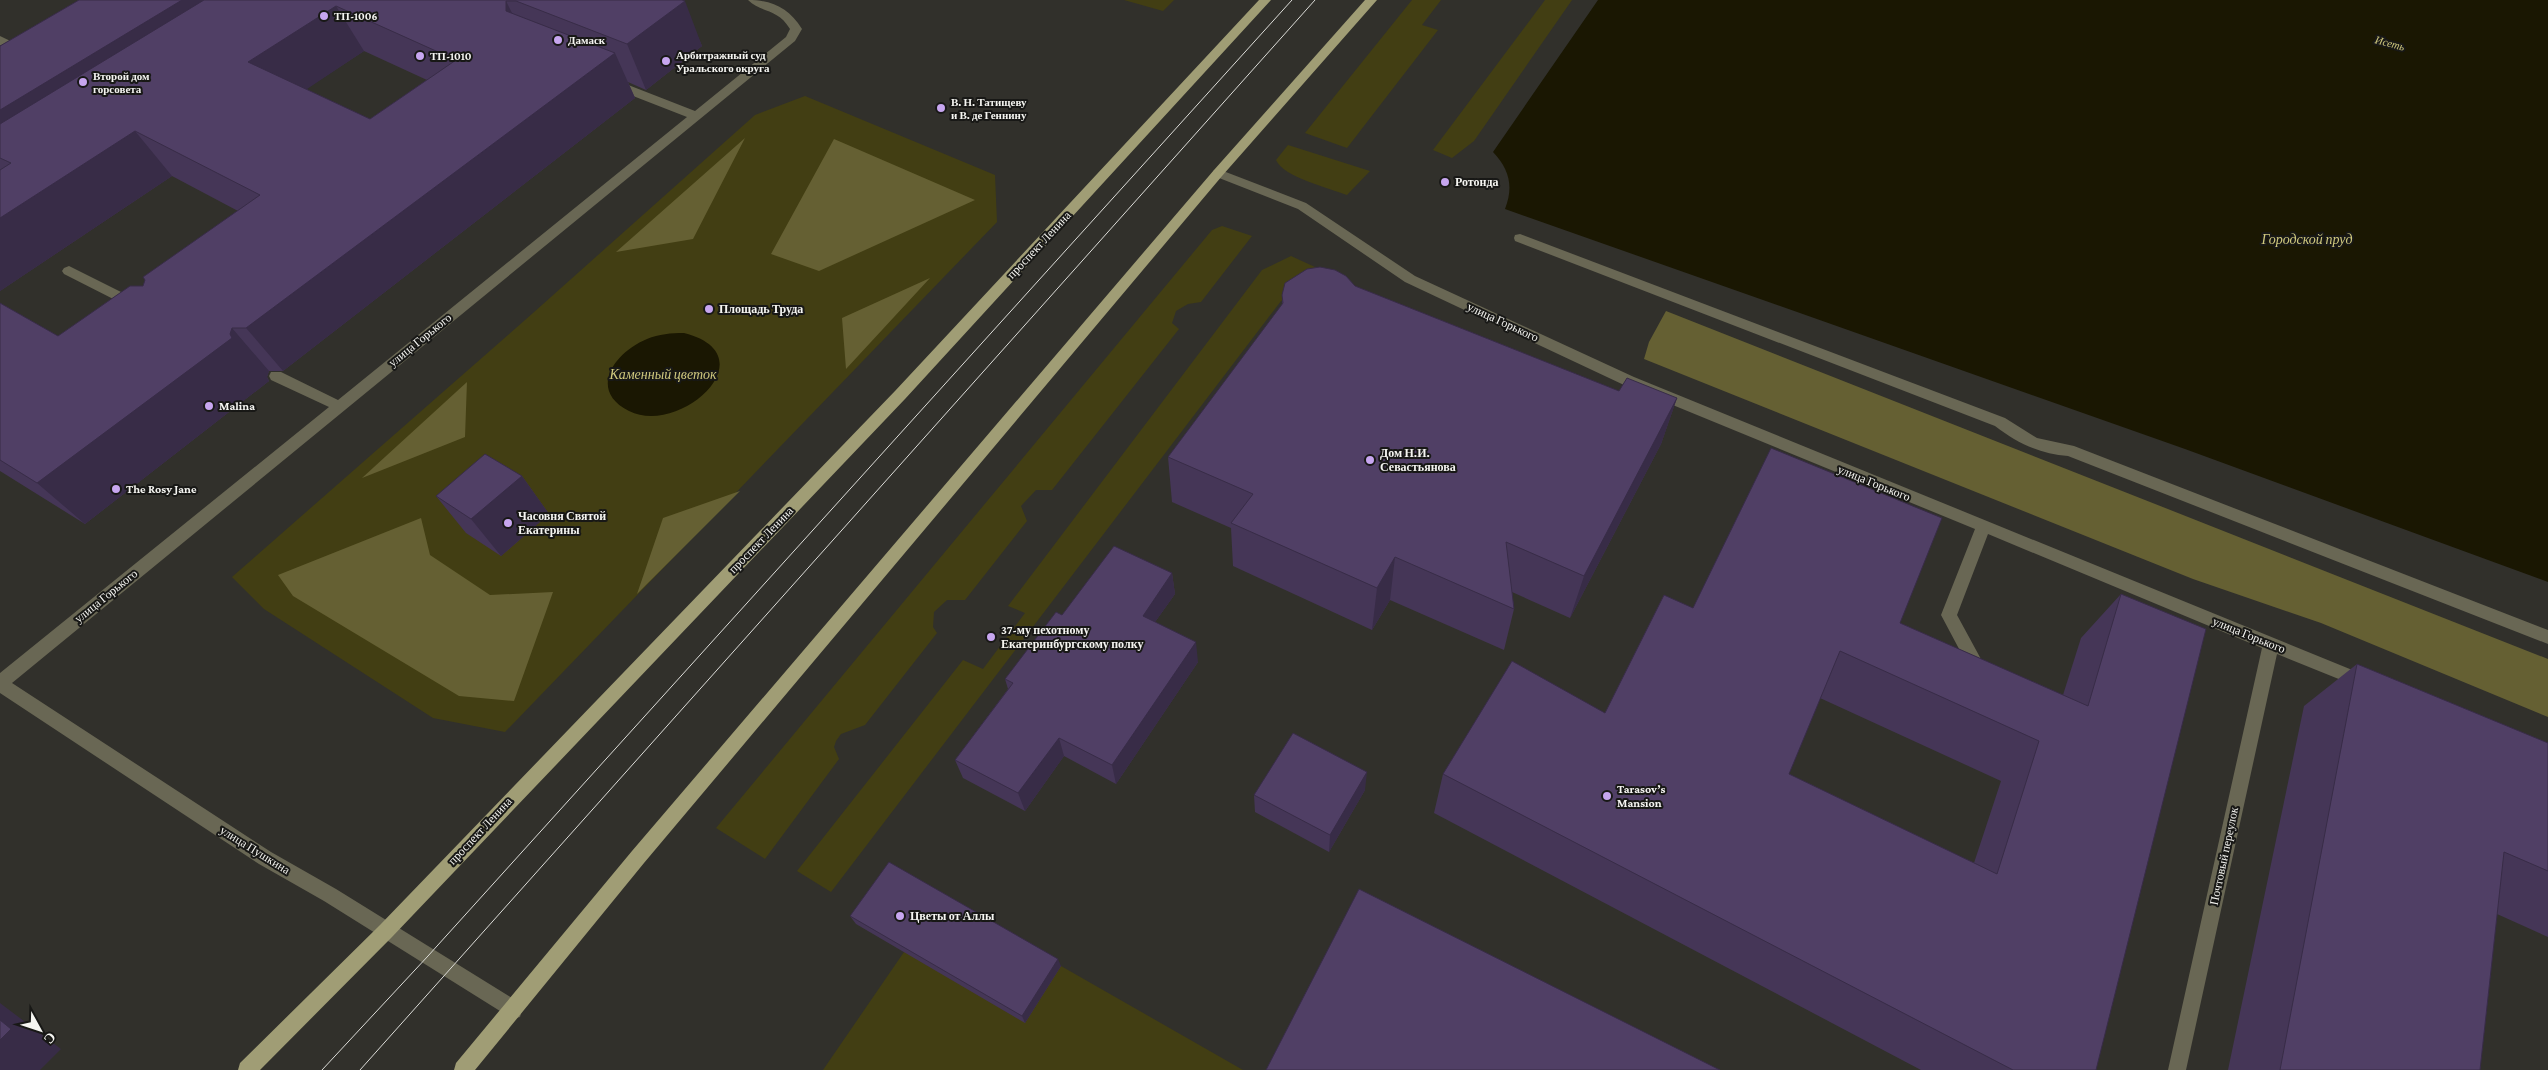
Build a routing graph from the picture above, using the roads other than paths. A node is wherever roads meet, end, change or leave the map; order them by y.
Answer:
1 (754, 0) edge
2 (1265, 0) edge
3 (1370, 0) edge
4 (0, 40) edge
5 (35, 57) edge
6 (604, 80) edge
7 (696, 116) junction
8 (1218, 173) junction
9 (1520, 238) dead end
10 (68, 271) dead end
11 (143, 308) edge
12 (276, 376) dead end
13 (339, 406) junction
14 (1983, 527) junction
15 (2548, 637) edge
16 (2271, 643) junction
17 (1986, 682) edge
18 (0, 684) edge
19 (2376, 687) edge
20 (386, 931) junction
21 (513, 1010) junction
22 (247, 1070) edge
23 (463, 1070) edge
24 (2177, 1070) edge

1 - 7 street, улица Горького
2 - 20 main road, проспект Ленина
3 - 8 main road
4 - 5 street
6 - 7 street
7 - 13 street, улица Горького
8 - 14 street, улица Горького
8 - 21 main road
9 - 15 street
10 - 11 street
12 - 13 street
13 - 18 street, улица Горького
14 - 16 street, улица Горького
14 - 17 street
16 - 19 street, улица Горького
16 - 24 street, Почтовый переулок
18 - 20 street, улица Пушкина
20 - 21 street, улица Пушкина
20 - 22 main road, проспект Ленина
21 - 23 main road

